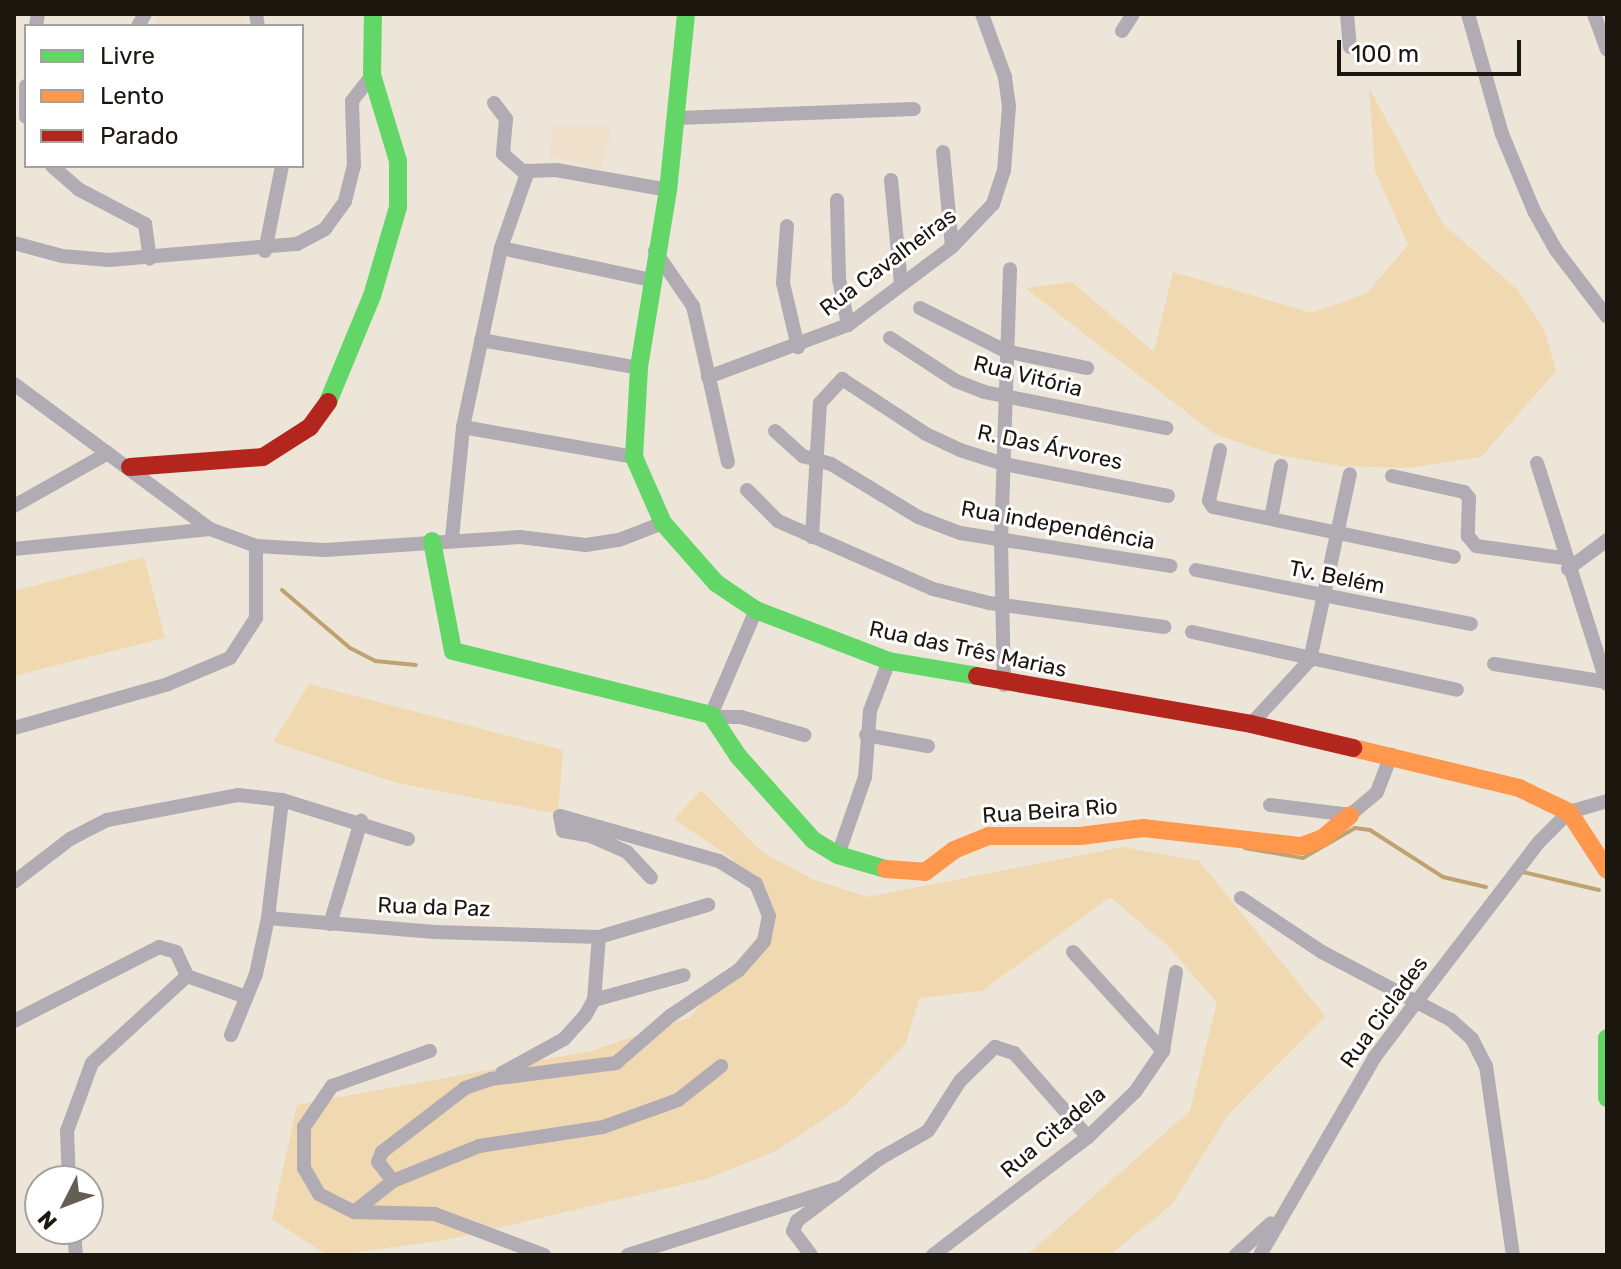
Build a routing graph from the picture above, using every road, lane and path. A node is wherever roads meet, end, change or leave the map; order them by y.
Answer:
1 (373, 14) edge
2 (686, 14) edge
3 (982, 14) edge
4 (1133, 14) edge
5 (1347, 14) edge
6 (1469, 14) edge
7 (1594, 14) edge
8 (1122, 31) dead end
9 (1350, 47) dead end
10 (1607, 50) edge
11 (372, 75) junction
12 (494, 103) dead end
13 (914, 109) dead end
14 (678, 118) junction
15 (943, 152) dead end
16 (54, 168) edge
17 (282, 168) edge
18 (526, 174) junction
19 (891, 180) dead end
20 (668, 190) junction
21 (837, 200) dead end
22 (787, 226) dead end
23 (14, 243) edge
24 (952, 247) junction
25 (501, 248) junction
26 (265, 251) junction
27 (655, 251) junction
28 (150, 259) junction
29 (1010, 269) dead end
30 (651, 280) junction
31 (901, 284) junction
32 (920, 308) dead end
33 (1607, 317) edge
34 (848, 325) junction
35 (890, 338) dead end
36 (481, 340) junction
37 (798, 347) junction
38 (1005, 351) junction
39 (639, 368) junction
40 (1087, 368) dead end
41 (708, 377) junction
42 (14, 384) edge
43 (1005, 397) junction
44 (463, 427) junction
45 (1166, 428) dead end
46 (775, 431) dead end
47 (1220, 450) dead end
48 (108, 453) junction
49 (634, 457) junction
50 (817, 460) junction
51 (728, 462) dead end
52 (1537, 463) dead end
53 (1004, 464) junction
54 (1281, 466) dead end
55 (130, 467) junction
56 (1350, 474) dead end
57 (1392, 476) dead end
58 (747, 490) dead end
59 (1168, 496) dead end
60 (14, 506) edge
61 (1271, 518) junction
62 (663, 523) junction
63 (210, 529) junction
64 (1338, 533) junction
65 (812, 537) junction
66 (452, 538) junction
67 (1607, 540) edge
68 (432, 541) junction
69 (1001, 541) junction
70 (256, 546) junction
71 (14, 548) edge
72 (1454, 557) dead end
73 (1566, 564) junction
74 (1170, 566) dead end
75 (1196, 570) dead end
76 (1324, 595) junction
77 (1001, 605) junction
78 (756, 610) junction
79 (1471, 624) dead end
80 (1164, 627) dead end
81 (1192, 632) dead end
82 (1310, 660) junction
83 (889, 661) junction
84 (1494, 664) dead end
85 (1607, 683) edge
86 (1004, 685) junction
87 (1457, 690) dead end
88 (712, 716) junction
89 (1251, 724) junction
90 (14, 728) edge
91 (804, 735) dead end
92 (866, 735) junction
93 (928, 746) dead end
94 (1391, 755) junction
95 (282, 800) junction
96 (1607, 801) edge
97 (1270, 805) dead end
98 (1569, 812) junction
99 (1350, 815) junction
100 (361, 821) junction
101 (408, 839) dead end
102 (838, 855) junction
103 (1607, 870) edge
104 (651, 878) dead end
105 (14, 882) edge
106 (1241, 898) dead end
107 (708, 905) dead end
108 (268, 918) junction
109 (330, 924) junction
110 (599, 937) junction
111 (1073, 952) dead end
112 (1176, 972) dead end
113 (684, 975) dead end
114 (187, 976) junction
115 (246, 997) junction
116 (594, 1000) junction
117 (1417, 1001) junction
118 (14, 1021) edge
119 (231, 1035) dead end
120 (1607, 1038) edge
121 (430, 1051) dead end
122 (1163, 1051) junction
123 (721, 1066) dead end
124 (491, 1079) junction
125 (1607, 1098) edge
126 (1088, 1137) junction
127 (68, 1165) edge
128 (393, 1181) junction
129 (839, 1188) junction
130 (354, 1212) junction
131 (1278, 1218) junction
132 (544, 1255) edge
133 (628, 1255) edge
134 (811, 1255) edge
135 (933, 1255) edge
136 (1236, 1255) edge
137 (1260, 1255) edge
138 (1513, 1255) edge

1 - 11 street
2 - 14 street, Rua das Três Marias
3 - 24 street, Rua Cavalheiras
4 - 8 street
5 - 9 street
6 - 33 street
7 - 10 street
11 - 26 street
11 - 55 street
12 - 18 street
13 - 14 street
14 - 20 street, Rua das Três Marias
15 - 24 street
16 - 28 street
17 - 26 street
18 - 20 street
18 - 25 street
19 - 31 street
20 - 27 street, Rua das Três Marias
21 - 34 street
22 - 37 street
23 - 28 street
24 - 31 street, Rua Cavalheiras
25 - 30 street
25 - 36 street
26 - 28 street
27 - 30 street, Rua das Três Marias
27 - 41 street
29 - 38 street
30 - 39 street, Rua das Três Marias
31 - 34 street, Rua Cavalheiras
32 - 38 street
34 - 37 street, Rua Cavalheiras
35 - 43 street, Rua Vitória
36 - 39 street
36 - 44 street
37 - 41 street, Rua Cavalheiras
38 - 40 street
38 - 43 street
39 - 49 street, Rua das Três Marias
41 - 51 street
42 - 48 street
43 - 45 street, Rua Vitória
43 - 53 street
44 - 49 street
44 - 66 street
46 - 50 street, Rua independência
47 - 61 street
48 - 55 street
48 - 60 street
49 - 62 street, Rua das Três Marias
50 - 53 street, R. Das Árvores
50 - 65 street
50 - 69 street, Rua independência
52 - 73 street
53 - 59 street, R. Das Árvores
53 - 69 street
54 - 61 street
55 - 63 street
56 - 64 street
57 - 73 street
58 - 65 street
61 - 64 street
62 - 66 street
62 - 78 street, Rua das Três Marias
63 - 70 street
63 - 71 street
64 - 72 street
64 - 76 street
65 - 77 street
66 - 68 street
67 - 73 street
68 - 70 street
68 - 88 street
69 - 74 street, Rua independência
69 - 77 street
70 - 90 street
73 - 85 street
75 - 76 street, Tv. Belém
76 - 79 street, Tv. Belém
76 - 82 street
77 - 80 street
77 - 86 street
78 - 83 street, Rua das Três Marias
78 - 88 street
81 - 82 street
82 - 87 street
82 - 89 street
83 - 86 street, Rua das Três Marias
83 - 92 street
84 - 85 street
86 - 89 street, Rua das Três Marias
88 - 91 street
88 - 102 street, Rua Beira Rio
89 - 94 street, Rua das Três Marias
92 - 93 street
92 - 102 street
94 - 98 street, Rua das Três Marias
94 - 99 street
95 - 100 street
95 - 105 street
95 - 108 street
96 - 98 street
97 - 99 street
98 - 103 street
98 - 117 street, Rua Ciclades
99 - 102 street, Rua Beira Rio
100 - 101 street
100 - 109 street
104 - 124 street
106 - 117 street
107 - 110 street, Rua da Paz
108 - 109 street, Rua da Paz
108 - 115 street
109 - 110 street, Rua da Paz
110 - 116 street
111 - 122 street
112 - 122 street, Rua Citadela
113 - 116 street
114 - 115 street
114 - 118 street
114 - 127 street
115 - 119 street
116 - 124 street
117 - 131 street, Rua Ciclades
117 - 138 street
120 - 125 street
121 - 130 street
122 - 126 street, Rua Citadela
123 - 128 street
124 - 128 street
126 - 129 street
126 - 135 street, Rua Citadela
128 - 130 street
129 - 133 street
129 - 134 street
130 - 132 street
131 - 136 street
131 - 137 street, Rua Ciclades

